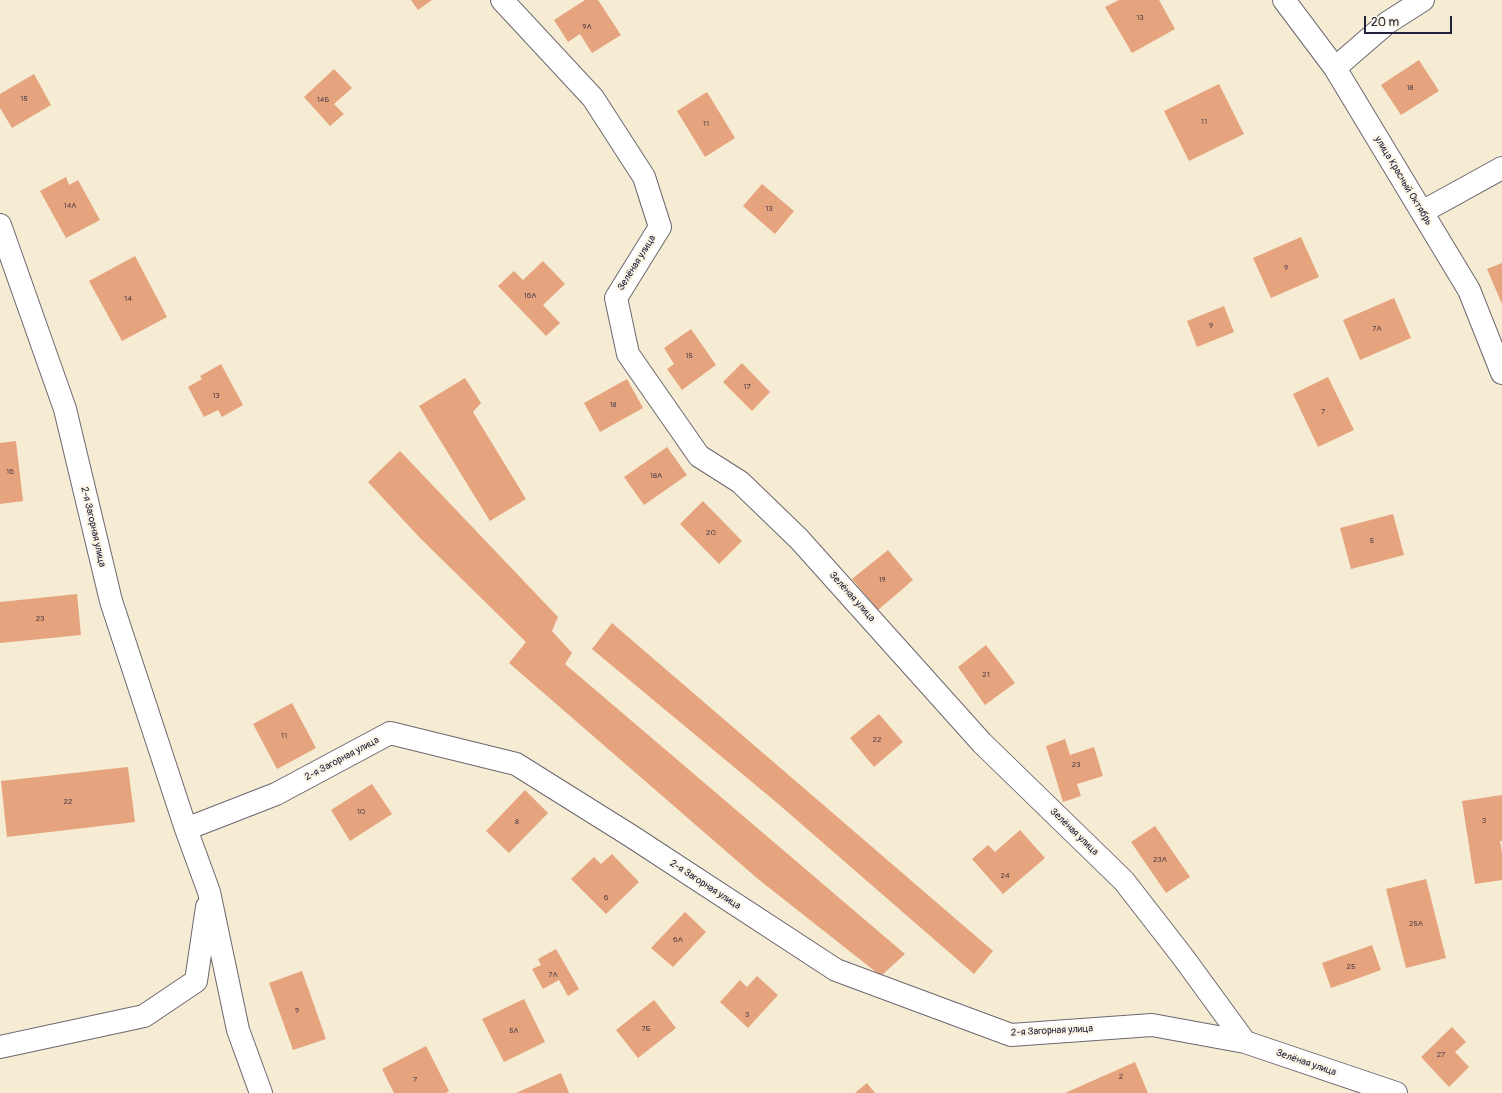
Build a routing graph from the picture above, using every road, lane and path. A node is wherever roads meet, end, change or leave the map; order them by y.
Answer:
1 (502, 0) edge
2 (1284, 0) edge
3 (1423, 0) edge
4 (1335, 68) junction
5 (1502, 168) edge
6 (1422, 212) junction
7 (0, 225) edge
8 (1502, 373) edge
9 (186, 829) junction
10 (209, 892) junction
11 (1245, 1042) junction
12 (0, 1046) edge
13 (261, 1093) edge
14 (1396, 1093) edge

1 - 11 street, Зелёная улица
2 - 4 street, улица Красный Октябрь
3 - 4 street
4 - 6 street, улица Красный Октябрь
5 - 6 street
6 - 8 street, улица Красный Октябрь
7 - 9 street, 2-я Загорная улица
9 - 10 street, 2-я Загорная улица
9 - 11 street, 2-я Загорная улица
10 - 12 street
10 - 13 street, 2-я Загорная улица
11 - 14 street, Зелёная улица

